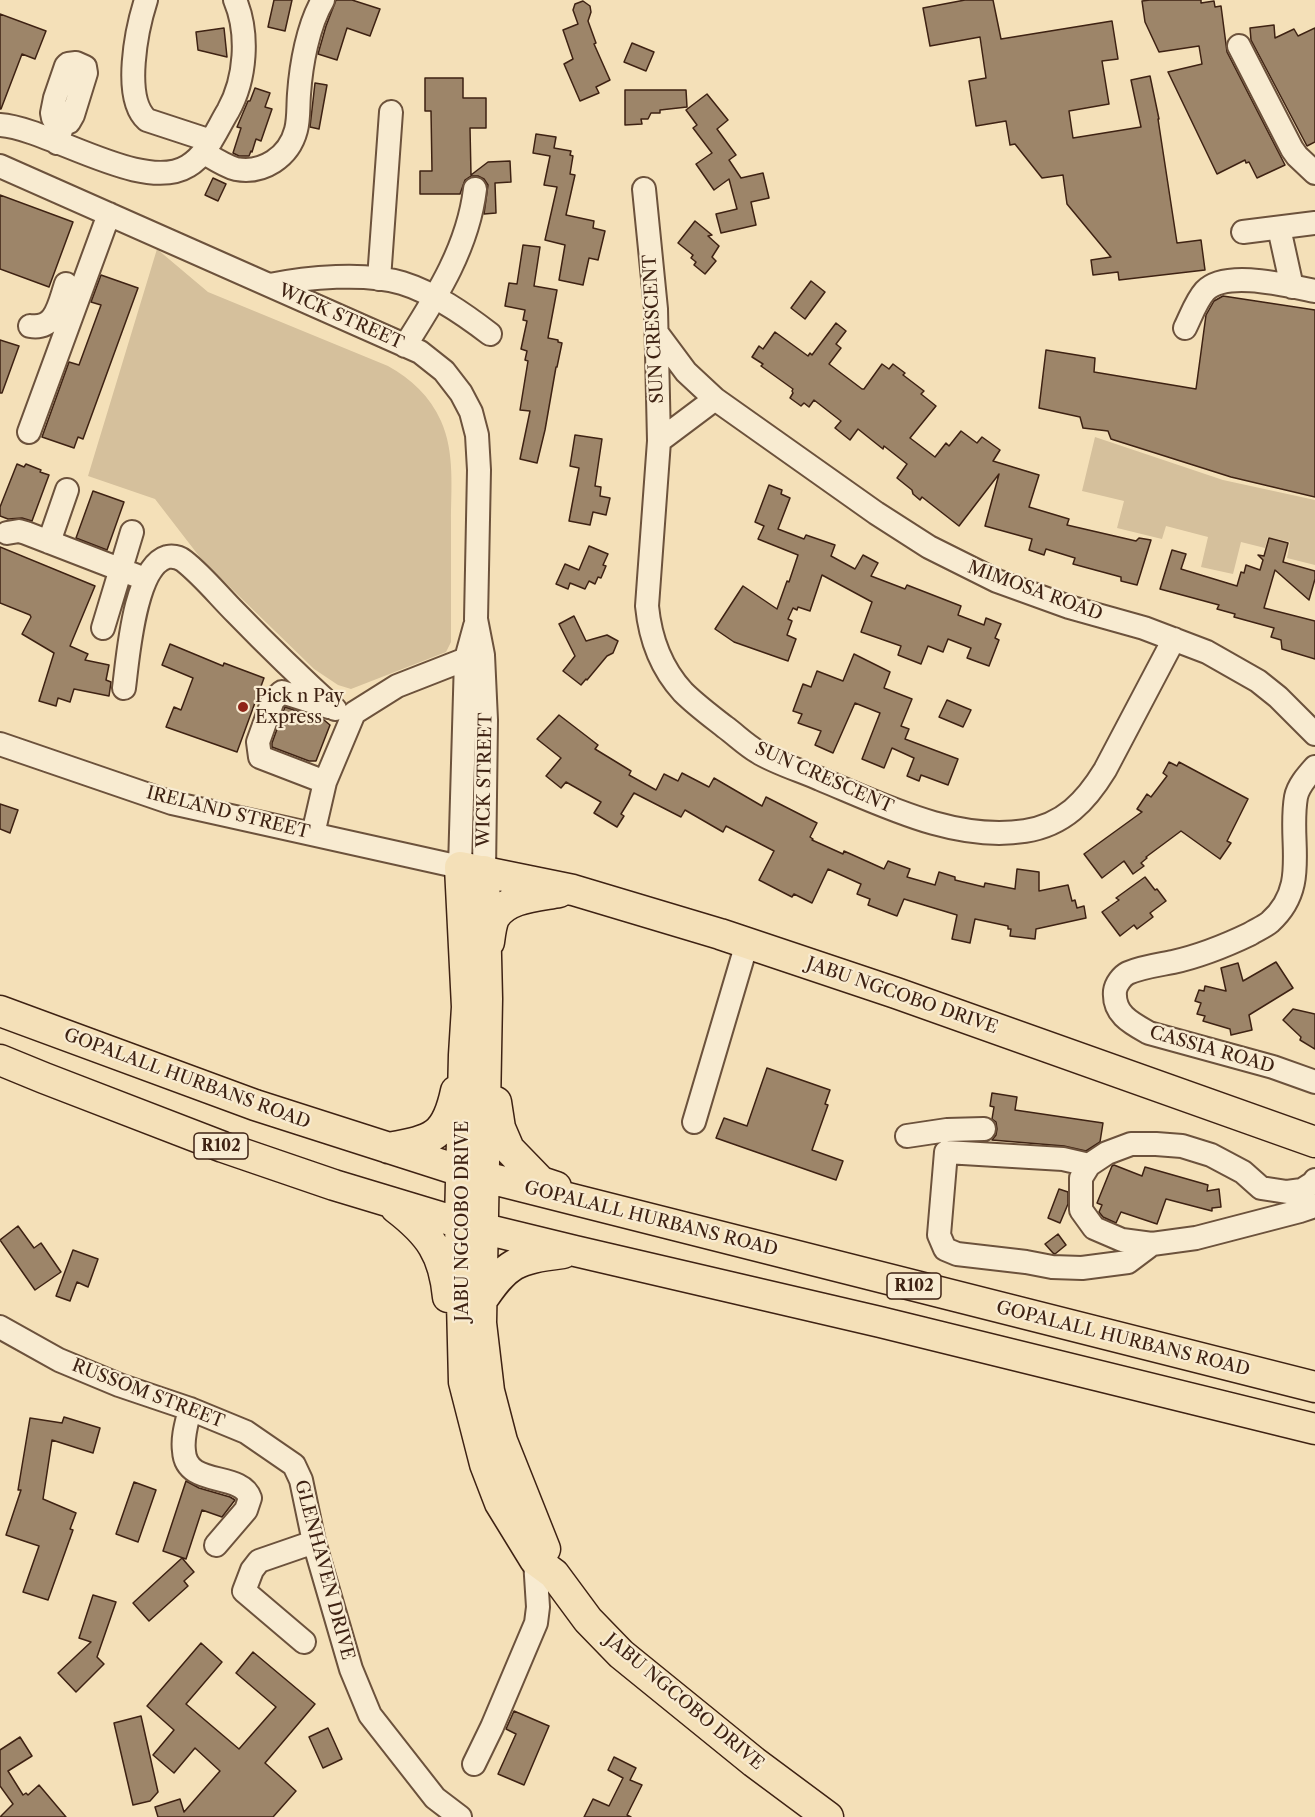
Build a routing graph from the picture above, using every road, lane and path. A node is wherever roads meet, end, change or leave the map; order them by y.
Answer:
1 (146, 0) edge
2 (234, 0) edge
3 (323, 0) edge
4 (1239, 46) dead end
5 (391, 112) dead end
6 (0, 124) edge
7 (207, 146) junction
8 (0, 166) edge
9 (1315, 173) edge
10 (475, 189) dead end
11 (644, 189) dead end
12 (102, 211) junction
13 (1315, 223) edge
14 (1279, 228) junction
15 (1243, 232) dead end
16 (380, 279) junction
17 (270, 285) junction
18 (1292, 287) junction
19 (1315, 291) edge
20 (435, 298) junction
21 (30, 326) dead end
22 (1185, 328) dead end
23 (657, 333) junction
24 (490, 334) dead end
25 (405, 346) junction
26 (715, 399) junction
27 (29, 432) dead end
28 (659, 441) junction
29 (67, 490) dead end
30 (132, 532) dead end
31 (7, 533) dead end
32 (49, 542) junction
33 (121, 570) junction
34 (145, 579) junction
35 (103, 628) dead end
36 (1174, 639) junction
37 (475, 657) junction
38 (124, 688) dead end
39 (344, 711) junction
40 (1315, 734) edge
41 (0, 744) edge
42 (1315, 767) edge
43 (325, 782) junction
44 (313, 834) junction
45 (472, 869) junction
46 (573, 890) junction
47 (747, 943) junction
48 (485, 960) junction
49 (0, 1011) edge
50 (475, 1047) junction
51 (0, 1060) edge
52 (1315, 1082) edge
53 (694, 1122) dead end
54 (984, 1129) dead end
55 (907, 1136) dead end
56 (947, 1141) junction
57 (1315, 1142) edge
58 (388, 1148) junction
59 (1089, 1165) junction
60 (473, 1174) junction
61 (1315, 1180) edge
62 (1261, 1188) junction
63 (385, 1199) junction
64 (1315, 1206) edge
65 (644, 1217) junction
66 (1257, 1223) junction
67 (472, 1225) junction
68 (1152, 1244) junction
69 (575, 1251) junction
70 (480, 1303) junction
71 (0, 1327) edge
72 (464, 1382) junction
73 (1315, 1387) edge
74 (190, 1409) junction
75 (1315, 1429) edge
76 (294, 1465) joint
77 (314, 1542) junction
78 (216, 1545) dead end
79 (544, 1567) junction
80 (304, 1642) dead end
81 (474, 1764) dead end
82 (460, 1817) edge
83 (828, 1817) edge

1 - 7 street
2 - 7 street
3 - 7 street
4 - 9 street
5 - 16 street
6 - 7 street
8 - 12 street, WICK STREET
10 - 20 street
11 - 23 street, SUN CRESCENT
12 - 17 street, WICK STREET
12 - 21 street
12 - 27 street
13 - 14 street
14 - 15 street
14 - 18 street
16 - 17 street
16 - 20 street
17 - 25 street, WICK STREET
18 - 19 street
18 - 22 street
20 - 24 street
20 - 25 street
23 - 26 street, MIMOSA ROAD
23 - 28 street, SUN CRESCENT
25 - 37 street, WICK STREET
26 - 28 street
26 - 36 street, MIMOSA ROAD
28 - 36 street, SUN CRESCENT
29 - 32 street
30 - 33 street
31 - 32 street
32 - 33 street
33 - 34 street
33 - 35 street
34 - 38 street
34 - 39 street
36 - 40 street, MIMOSA ROAD
37 - 39 street
37 - 45 street, WICK STREET
39 - 43 street
39 - 43 street
41 - 44 street, IRELAND STREET
42 - 52 street, CASSIA ROAD
43 - 44 street
44 - 45 street, IRELAND STREET
45 - 46 main road, JABU NGCOBO DRIVE
45 - 48 main road, JABU NGCOBO DRIVE
45 - 50 main road, JABU NGCOBO DRIVE
46 - 47 main road, JABU NGCOBO DRIVE
46 - 48 main road
47 - 53 street
47 - 57 main road, JABU NGCOBO DRIVE
48 - 50 main road, JABU NGCOBO DRIVE
49 - 58 main road, GOPALALL HURBANS ROAD / R102
50 - 58 main road
50 - 60 main road, JABU NGCOBO DRIVE
50 - 65 main road
51 - 63 main road, R102
54 - 56 street
55 - 56 street
56 - 59 street
56 - 68 street
58 - 60 main road, GOPALALL HURBANS ROAD / R102
59 - 62 street
59 - 68 street
60 - 65 main road, GOPALALL HURBANS ROAD / R102
60 - 67 main road, JABU NGCOBO DRIVE
61 - 62 street
62 - 66 street
63 - 67 main road, R102
63 - 72 main road
64 - 66 street
65 - 73 main road, GOPALALL HURBANS ROAD / R102
66 - 68 street
67 - 69 main road, R102
67 - 70 main road, JABU NGCOBO DRIVE
67 - 72 main road, JABU NGCOBO DRIVE
69 - 70 main road
69 - 75 main road, R102
70 - 79 main road, JABU NGCOBO DRIVE
71 - 74 street, RUSSOM STREET
72 - 79 main road, JABU NGCOBO DRIVE
74 - 76 street, RUSSOM STREET
74 - 78 street
76 - 77 street, GLENHAVEN DRIVE
77 - 80 street
77 - 82 street, GLENHAVEN DRIVE
79 - 81 street
79 - 83 main road, JABU NGCOBO DRIVE

